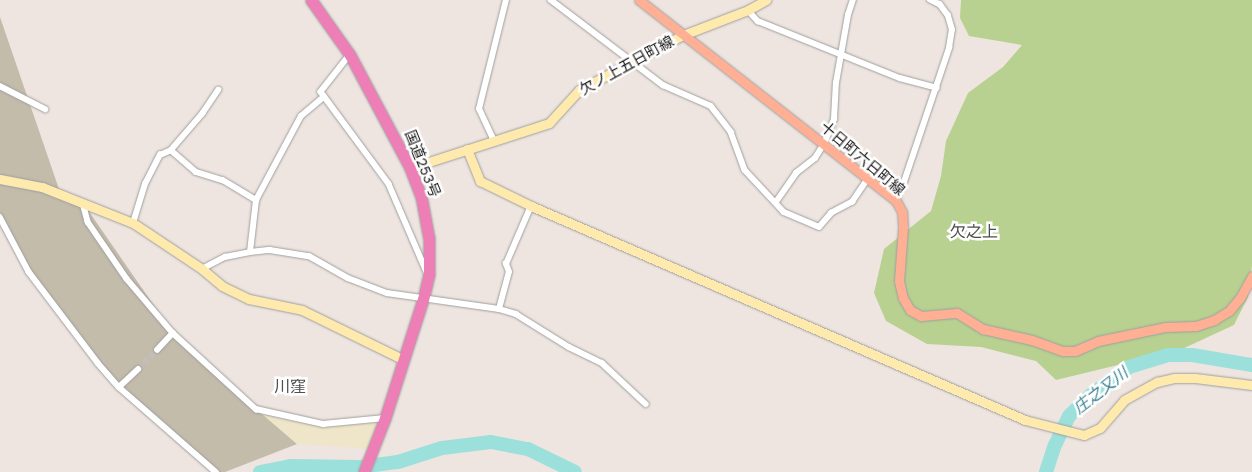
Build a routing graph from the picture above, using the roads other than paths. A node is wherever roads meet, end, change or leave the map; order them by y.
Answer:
1 (311, 0) edge
2 (506, 0) edge
3 (551, 0) edge
4 (639, 0) edge
5 (766, 0) edge
6 (852, 0) edge
7 (930, 0) edge
8 (748, 10) junction
9 (683, 35) junction
10 (350, 55) junction
11 (841, 55) junction
12 (630, 62) junction
13 (0, 86) edge
14 (937, 88) junction
15 (218, 90) dead end
16 (324, 97) junction
17 (45, 109) dead end
18 (494, 141) junction
19 (824, 144) junction
20 (467, 149) junction
21 (171, 150) junction
22 (410, 168) junction
23 (0, 179) edge
24 (867, 180) junction
25 (256, 200) junction
26 (896, 201) junction
27 (776, 202) junction
28 (83, 203) junction
29 (531, 206) junction
30 (0, 216) edge
31 (133, 223) junction
32 (250, 252) junction
33 (202, 269) junction
34 (429, 274) junction
35 (1252, 276) edge
36 (423, 299) junction
37 (499, 309) junction
38 (173, 333) junction
39 (158, 350) tunnel mouth
40 (404, 360) junction
41 (138, 369) tunnel mouth
42 (1252, 385) edge
43 (120, 387) junction
44 (646, 404) dead end
45 (384, 418) junction
46 (216, 472) edge
47 (364, 472) edge

1 - 10 highway, 国道253号
2 - 18 street
3 - 12 street
4 - 9 main road, 十日町六日町線
5 - 8 street, 欠ノ上五日町線
6 - 11 street
7 - 14 street
8 - 9 street, 欠ノ上五日町線
8 - 11 street
9 - 12 street, 欠ノ上五日町線
9 - 19 main road, 十日町六日町線
10 - 16 street
10 - 22 highway, 国道253号
11 - 14 street
11 - 19 street
12 - 18 street, 欠ノ上五日町線
12 - 27 street
13 - 17 street
14 - 26 street
15 - 21 street
16 - 25 street
16 - 34 street
18 - 20 street, 欠ノ上五日町線
19 - 24 main road, 十日町六日町線
19 - 27 street
20 - 22 street, 欠ノ上五日町線
20 - 29 street
21 - 25 street
21 - 31 street
22 - 34 highway, 国道253号
23 - 28 street
24 - 26 main road, 十日町六日町線
24 - 27 street
25 - 32 street
26 - 35 main road, 十日町六日町線
28 - 31 street
28 - 38 street
29 - 37 street
29 - 42 street
30 - 43 street
31 - 33 street
32 - 33 street
32 - 36 street
33 - 40 street
34 - 36 highway, 国道253号
36 - 37 street
36 - 40 highway, 国道253号
37 - 44 street
38 - 39 street
38 - 45 street
40 - 45 highway, 国道253号
41 - 43 street
43 - 46 street
45 - 47 highway, 国道253号

